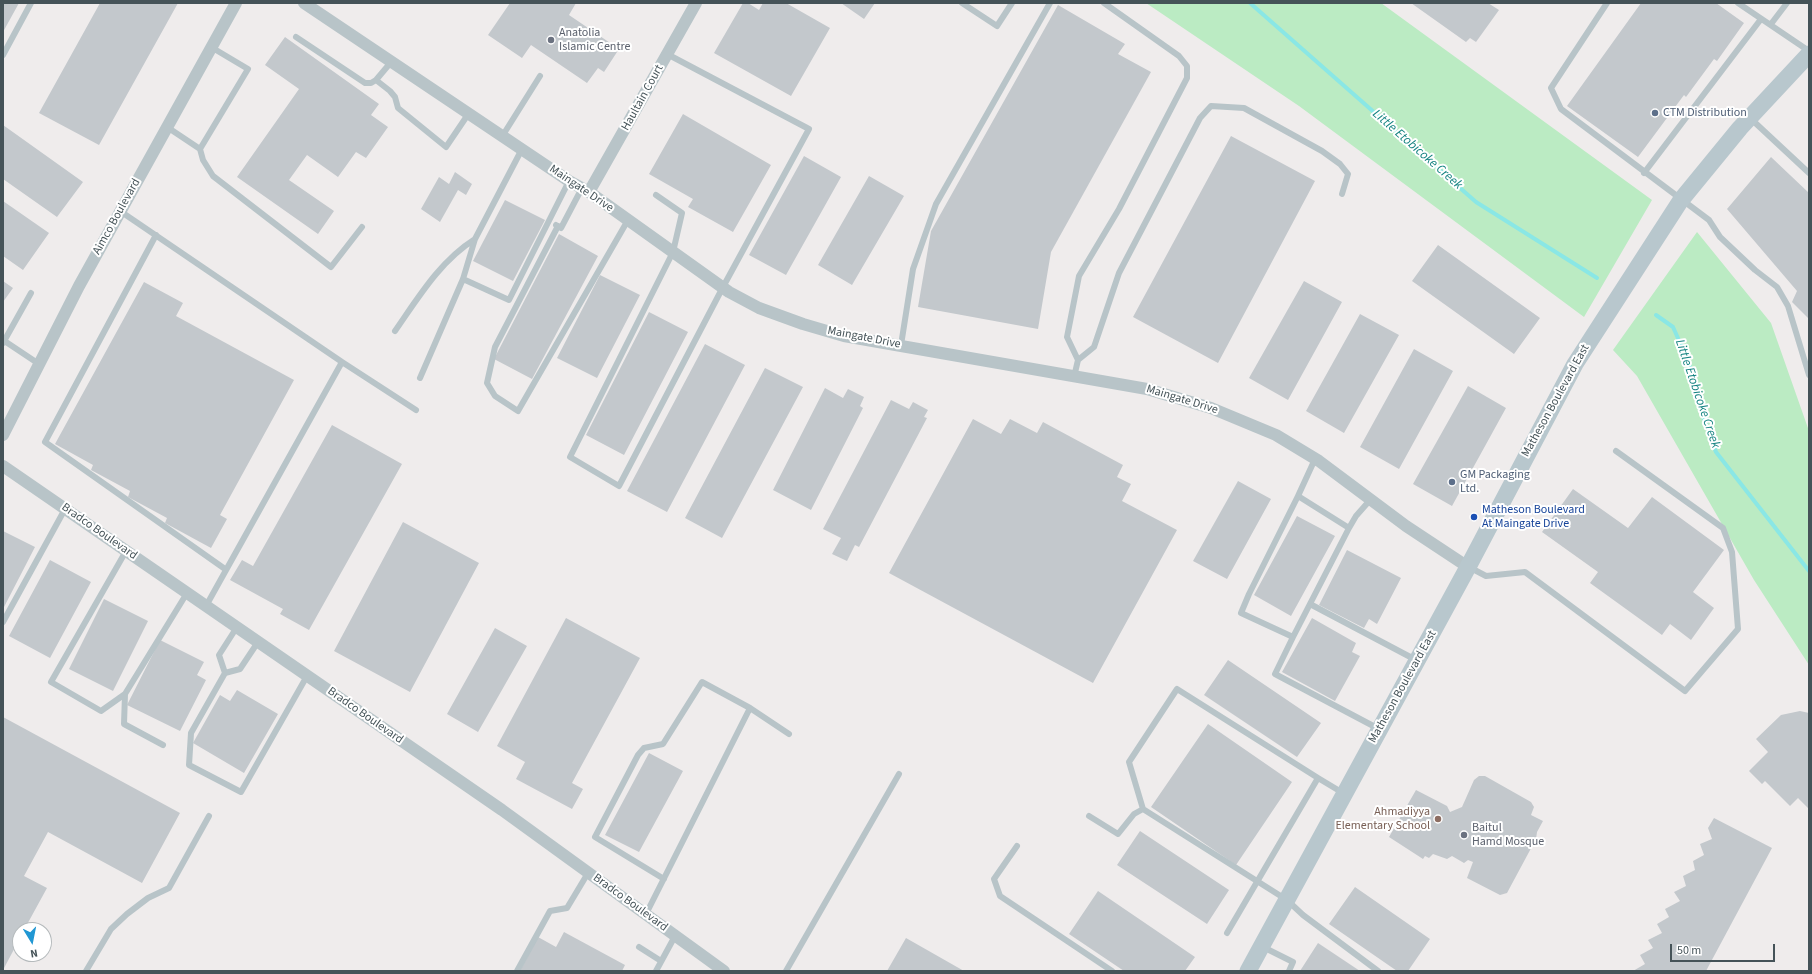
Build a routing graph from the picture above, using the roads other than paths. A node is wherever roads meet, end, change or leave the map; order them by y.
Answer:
1 (31, 3) edge
2 (236, 3) edge
3 (304, 3) edge
4 (696, 3) edge
5 (962, 3) edge
6 (1012, 3) edge
7 (1050, 3) edge
8 (1104, 3) edge
9 (1607, 3) edge
10 (1738, 3) edge
11 (1787, 3) edge
12 (1761, 19) junction
13 (1770, 24) junction
14 (296, 37) dead end
15 (211, 47) junction
16 (1809, 52) edge
17 (667, 54) junction
18 (3, 55) edge
19 (392, 61) junction
20 (540, 76) dead end
21 (376, 80) junction
22 (469, 113) junction
23 (1750, 117) junction
24 (167, 127) junction
25 (503, 135) junction
26 (200, 149) junction
27 (522, 149) junction
28 (1644, 172) junction
29 (1809, 173) edge
30 (570, 181) junction
31 (585, 190) junction
32 (1342, 194) dead end
33 (656, 195) dead end
34 (1680, 200) junction
35 (120, 211) junction
36 (549, 220) junction
37 (628, 220) junction
38 (558, 226) junction
39 (362, 227) dead end
40 (156, 235) junction
41 (474, 239) junction
42 (672, 252) junction
43 (464, 279) junction
44 (723, 287) junction
45 (31, 293) dead end
46 (395, 331) dead end
47 (4, 341) edge
48 (901, 346) junction
49 (1078, 360) junction
50 (342, 362) junction
51 (39, 364) junction
52 (1809, 375) edge
53 (1074, 376) junction
54 (420, 378) dead end
55 (416, 410) dead end
56 (3, 434) edge
57 (1616, 451) dead end
58 (1315, 459) junction
59 (3, 466) edge
60 (1298, 496) junction
61 (1371, 499) junction
62 (65, 508) junction
63 (1349, 528) junction
64 (126, 551) junction
65 (1468, 567) junction
66 (225, 569) junction
67 (187, 593) junction
68 (1310, 604) junction
69 (206, 606) junction
70 (3, 622) edge
71 (237, 627) junction
72 (1293, 637) junction
73 (258, 642) junction
74 (1417, 660) junction
75 (225, 673) junction
76 (307, 676) junction
77 (125, 694) junction
78 (750, 708) junction
79 (1379, 730) junction
80 (790, 734) dead end
81 (163, 745) dead end
82 (899, 774) dead end
83 (1318, 778) junction
84 (1345, 794) junction
85 (1143, 809) junction
86 (209, 816) dead end
87 (1089, 816) dead end
88 (1017, 846) dead end
89 (588, 872) junction
90 (664, 879) junction
91 (1258, 882) junction
92 (1287, 900) junction
93 (646, 914) junction
94 (1227, 933) dead end
95 (675, 936) junction
96 (639, 947) dead end
97 (1261, 947) junction
98 (661, 961) junction
99 (86, 971) edge
100 (517, 971) edge
101 (656, 971) edge
102 (724, 971) edge
103 (786, 971) edge
104 (1112, 971) edge
105 (1248, 971) edge
106 (1289, 971) edge
107 (1378, 971) edge

1 - 18 lane
2 - 15 street, Aimco Boulevard
3 - 19 street, Maingate Drive
4 - 17 street, Haultain Court
5 - 6 lane
7 - 48 lane
8 - 49 lane
9 - 28 lane
10 - 12 lane
11 - 13 lane
12 - 13 lane
12 - 28 lane
13 - 16 lane
14 - 21 lane
15 - 24 street, Aimco Boulevard
15 - 26 lane
16 - 23 street, Matheson Boulevard East
17 - 31 street, Haultain Court
17 - 44 lane
19 - 21 lane
19 - 22 street, Maingate Drive
20 - 25 lane
21 - 22 lane
22 - 25 street, Maingate Drive
23 - 29 lane
23 - 34 street, Matheson Boulevard East
24 - 26 lane
24 - 35 street, Aimco Boulevard
25 - 27 street, Maingate Drive
26 - 39 lane
27 - 30 street, Maingate Drive
27 - 41 lane
28 - 34 lane
30 - 31 street, Maingate Drive
30 - 36 lane
31 - 37 street, Maingate Drive
31 - 38 lane
32 - 49 lane
33 - 42 lane
34 - 52 lane
34 - 65 street, Matheson Boulevard East
35 - 40 lane
35 - 51 street, Aimco Boulevard
36 - 38 lane
36 - 43 lane
37 - 38 lane
37 - 42 street, Maingate Drive
40 - 50 lane
40 - 66 lane
41 - 43 lane
41 - 46 lane
42 - 44 street, Maingate Drive
42 - 44 lane
43 - 54 lane
44 - 48 street, Maingate Drive
45 - 47 lane
47 - 51 lane
48 - 53 street, Maingate Drive
49 - 53 lane
50 - 55 lane
50 - 66 lane
51 - 56 street, Aimco Boulevard
53 - 58 street, Maingate Drive
57 - 65 lane
58 - 60 lane
58 - 61 street, Maingate Drive
59 - 62 street, Bradco Boulevard
60 - 63 lane
60 - 72 lane
61 - 63 lane
61 - 65 street, Maingate Drive
62 - 64 street, Bradco Boulevard
62 - 70 lane
63 - 68 lane
64 - 67 street, Bradco Boulevard
64 - 77 lane
65 - 74 street, Matheson Boulevard East
66 - 69 lane
67 - 69 street, Bradco Boulevard
67 - 77 lane
68 - 72 lane
68 - 74 lane
69 - 71 street, Bradco Boulevard
71 - 73 street, Bradco Boulevard
71 - 75 lane
72 - 79 lane
73 - 75 lane
73 - 76 street, Bradco Boulevard
74 - 79 street, Matheson Boulevard East
75 - 76 lane
76 - 89 street, Bradco Boulevard
77 - 81 lane
78 - 80 lane
78 - 90 lane
78 - 90 lane
79 - 84 street, Matheson Boulevard East
82 - 103 lane
83 - 84 lane
83 - 85 lane
83 - 91 lane
84 - 92 street, Matheson Boulevard East
85 - 87 lane
85 - 91 lane
86 - 99 lane
88 - 104 lane
89 - 93 street, Bradco Boulevard
89 - 100 lane
90 - 93 lane
91 - 92 lane
91 - 94 lane
92 - 97 street, Matheson Boulevard East
92 - 107 lane
93 - 95 street, Bradco Boulevard
95 - 98 lane
95 - 102 street, Bradco Boulevard
96 - 98 lane
97 - 105 street, Matheson Boulevard East
97 - 106 lane
98 - 101 lane

